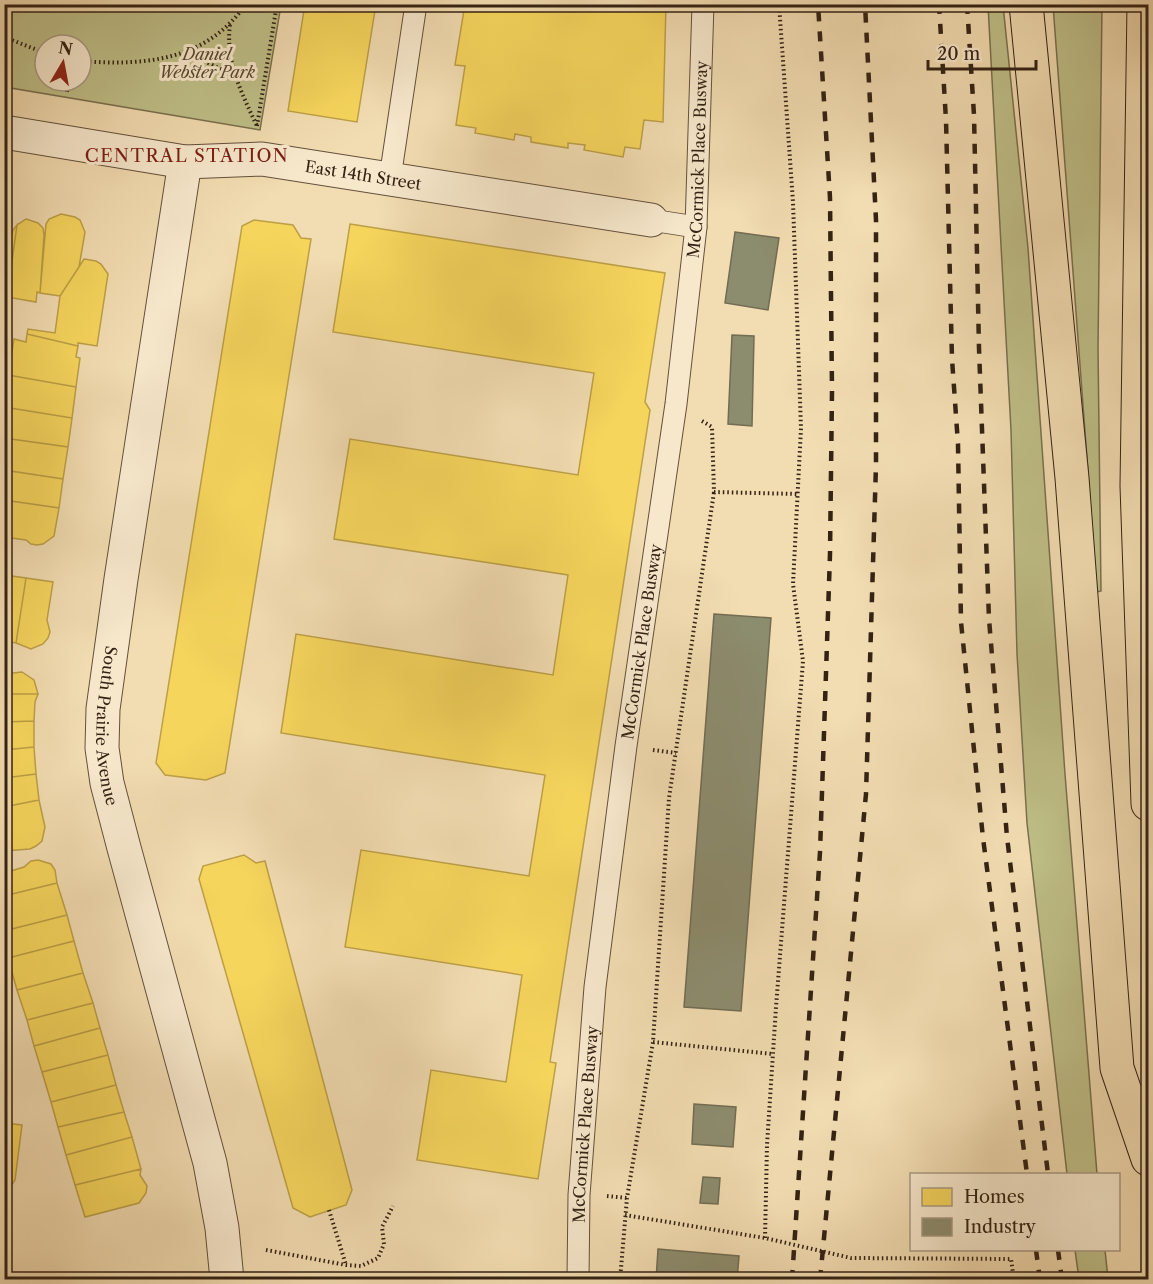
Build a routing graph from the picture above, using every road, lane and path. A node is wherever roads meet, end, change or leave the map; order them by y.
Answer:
1 (246, 4) edge
2 (277, 4) edge
3 (416, 4) edge
4 (703, 4) edge
5 (779, 4) edge
6 (1026, 4) edge
7 (1144, 4) edge
8 (230, 24) junction
9 (4, 37) edge
10 (33, 48) edge
11 (180, 55) junction
12 (93, 61) edge
13 (234, 75) junction
14 (4, 132) edge
15 (185, 162) junction
16 (390, 178) junction
17 (651, 220) joint
18 (696, 227) junction
19 (676, 404) junction
20 (714, 492) junction
21 (798, 494) junction
22 (1149, 804) edge
23 (653, 1042) junction
24 (773, 1054) junction
25 (1149, 1159) edge
26 (393, 1206) dead end
27 (329, 1210) dead end
28 (625, 1215) junction
29 (765, 1238) junction
30 (266, 1250) dead end
31 (346, 1265) junction
32 (227, 1280) edge
33 (578, 1280) edge
34 (620, 1280) edge
35 (1014, 1280) edge

1 - 8 path
2 - 13 path
3 - 16 lane
4 - 18 lane, McCormick Place Busway
5 - 21 path
6 - 25 highway
7 - 22 highway
8 - 11 path
8 - 13 path
9 - 10 path
11 - 12 path
11 - 13 path
14 - 15 street, East 14th Street
15 - 16 street, East 14th Street
15 - 32 street, South Prairie Avenue
16 - 17 street, East 14th Street
17 - 18 lane
18 - 19 lane, McCormick Place Busway
19 - 20 path
19 - 33 lane, McCormick Place Busway
20 - 21 path
20 - 23 path
21 - 24 path
23 - 24 path
23 - 28 path
24 - 29 path
26 - 31 path
27 - 31 path
28 - 29 path
28 - 34 path
29 - 35 path
30 - 31 path

